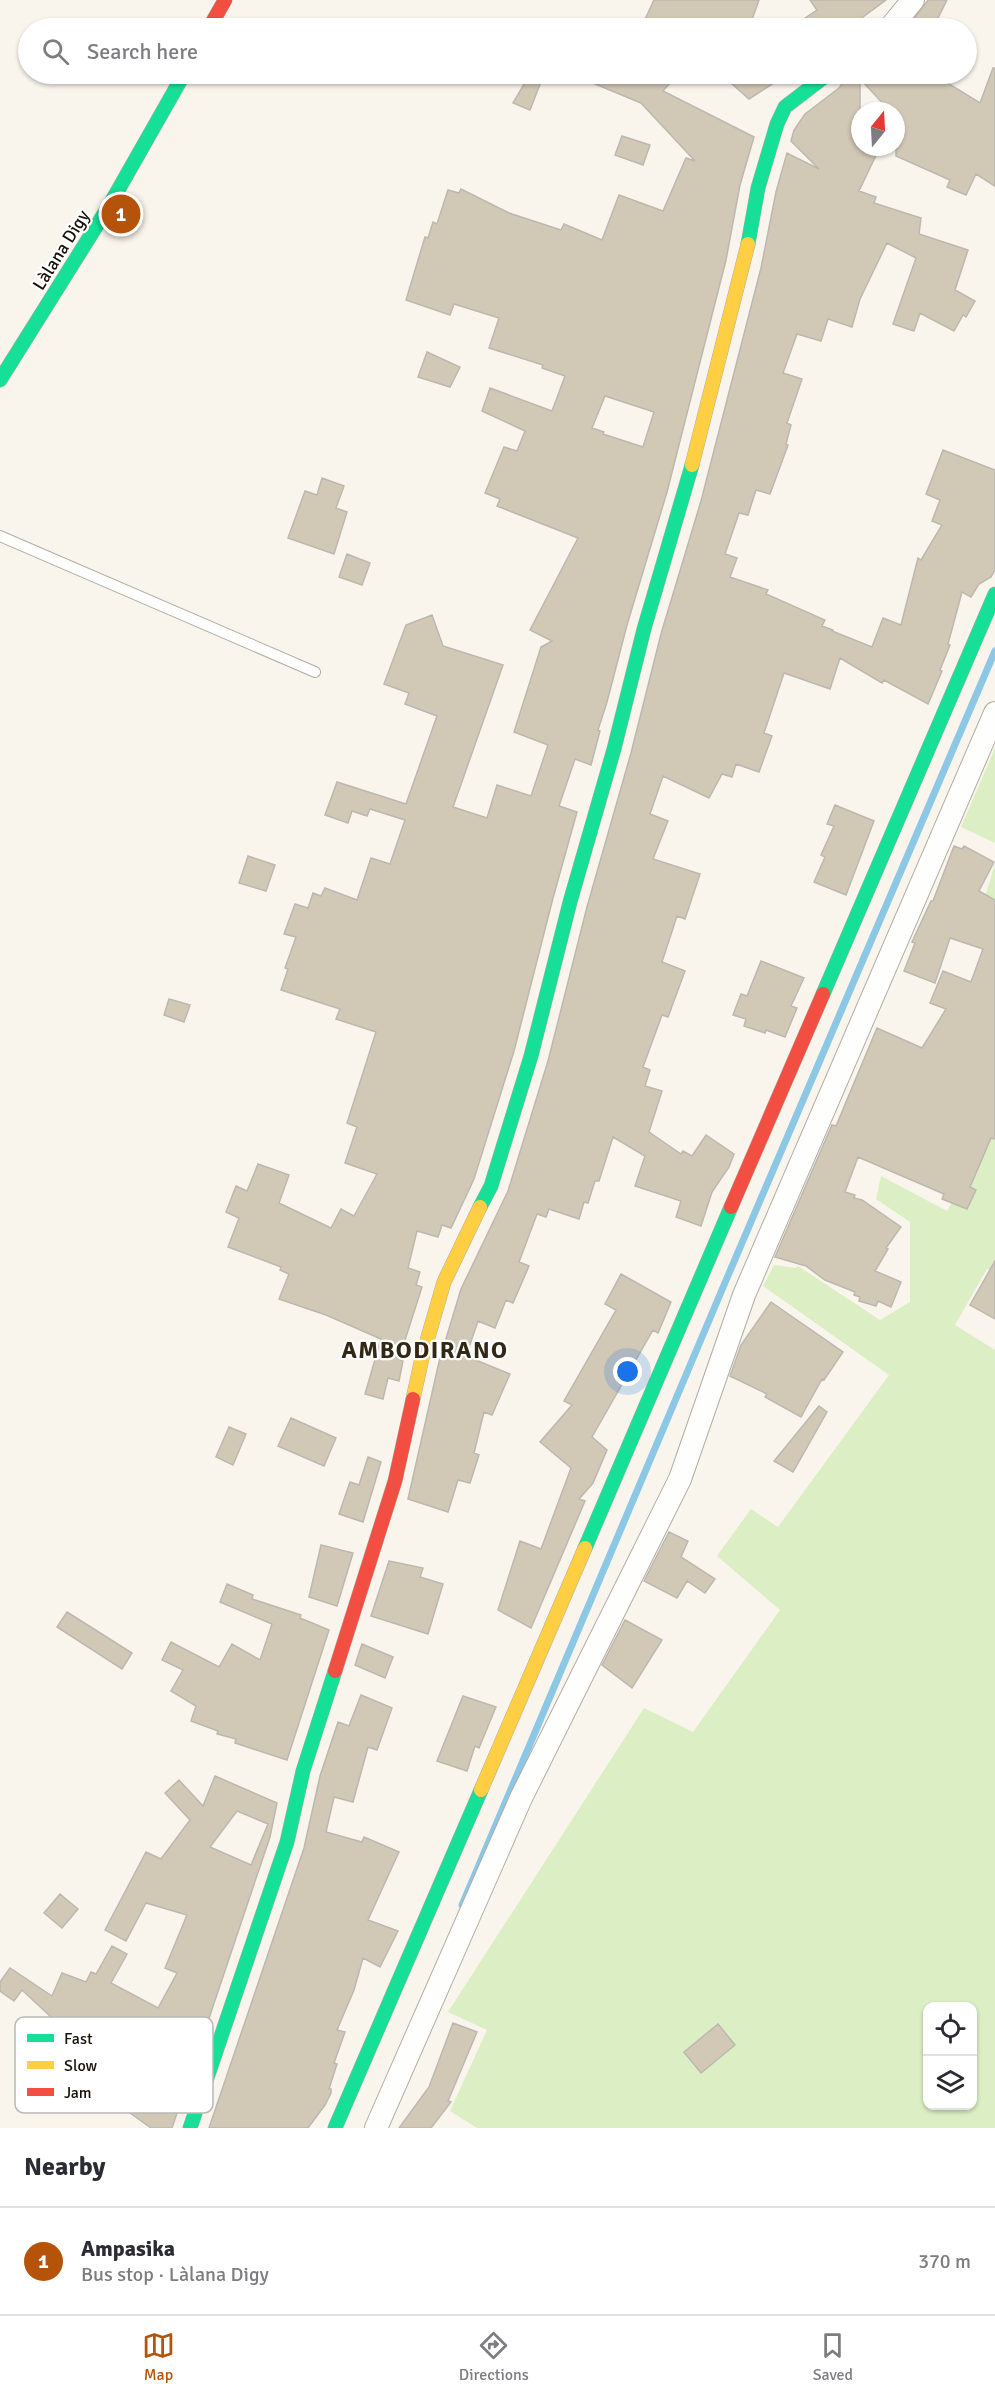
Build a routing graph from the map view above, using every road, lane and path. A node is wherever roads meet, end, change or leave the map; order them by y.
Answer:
1 (225, 0) edge
2 (913, 0) edge
3 (215, 18) edge
4 (898, 18) edge
5 (178, 84) edge
6 (815, 84) edge
7 (0, 380) edge
8 (0, 536) edge
9 (995, 594) edge
10 (315, 672) dead end
11 (995, 713) edge
12 (213, 2060) edge
13 (195, 2113) edge
14 (190, 2128) edge
15 (335, 2128) edge
16 (376, 2128) edge

1 - 3 street
2 - 4 street
5 - 7 street, Làlana Digy
6 - 12 street
8 - 10 lane
9 - 15 street
11 - 16 street
13 - 14 street

